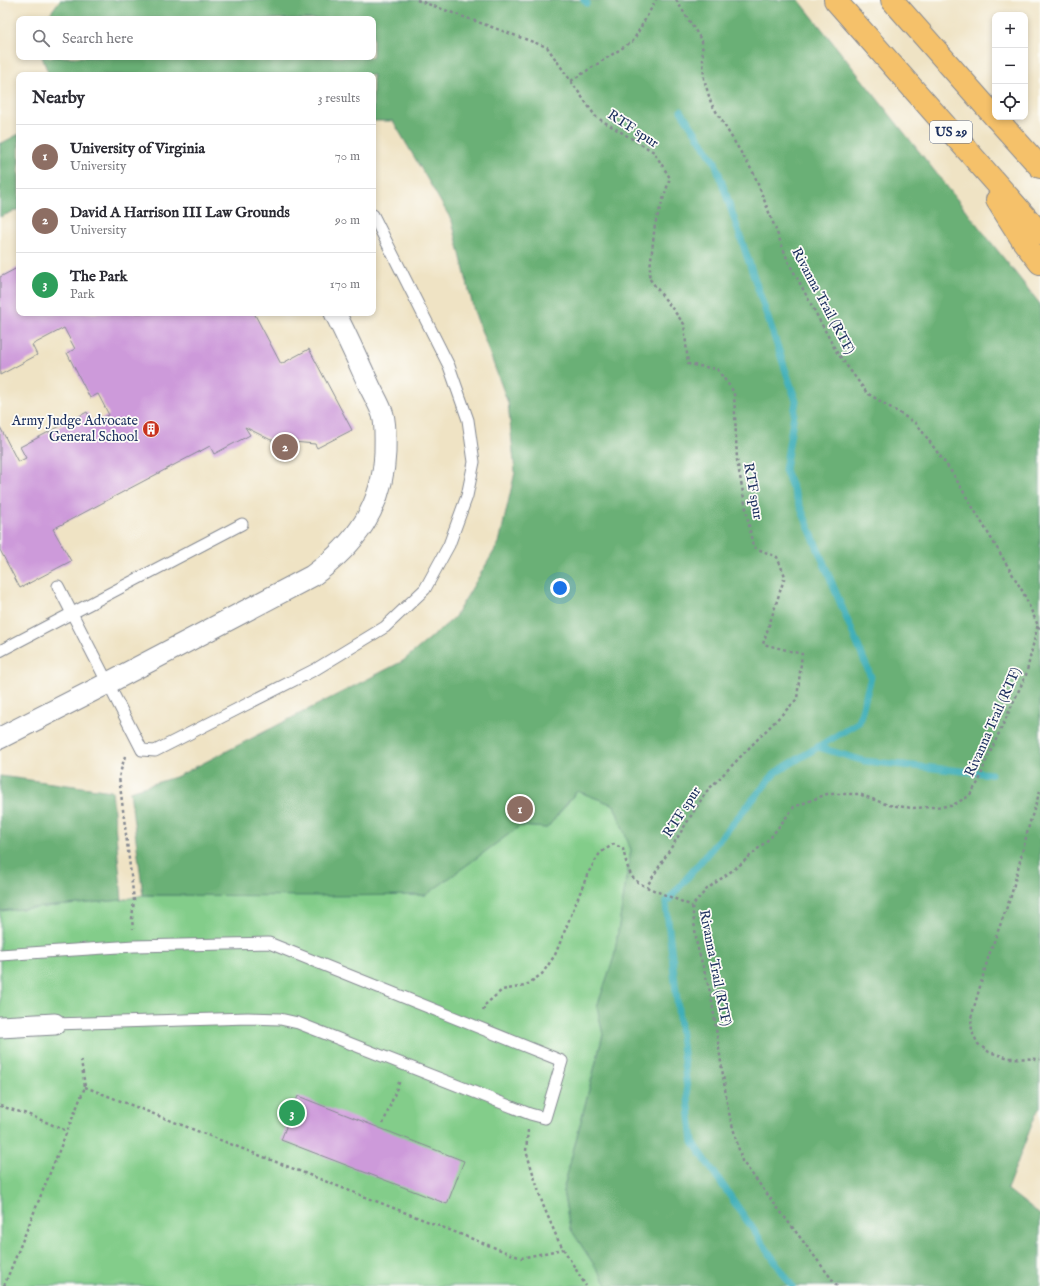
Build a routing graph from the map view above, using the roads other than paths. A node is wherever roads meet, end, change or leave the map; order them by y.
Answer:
1 (835, 0) edge
2 (892, 0) edge
3 (992, 114) edge
4 (998, 120) edge
5 (966, 149) junction
6 (1040, 167) edge
7 (376, 221) edge
8 (1040, 233) edge
9 (1040, 263) edge
10 (336, 316) edge
11 (242, 524) dead end
12 (58, 586) dead end
13 (72, 613) junction
14 (0, 651) edge
15 (108, 684) junction
16 (0, 738) edge
17 (0, 955) edge
18 (55, 1024) joint
19 (0, 1026) edge

1 - 5 highway, US 29
2 - 3 highway, US 29
4 - 6 highway, US 29
5 - 8 highway, US 29
5 - 9 highway
7 - 15 lane
10 - 15 street
11 - 13 lane
12 - 13 lane
13 - 14 lane
13 - 15 lane
15 - 16 street
17 - 18 lane
18 - 19 street

